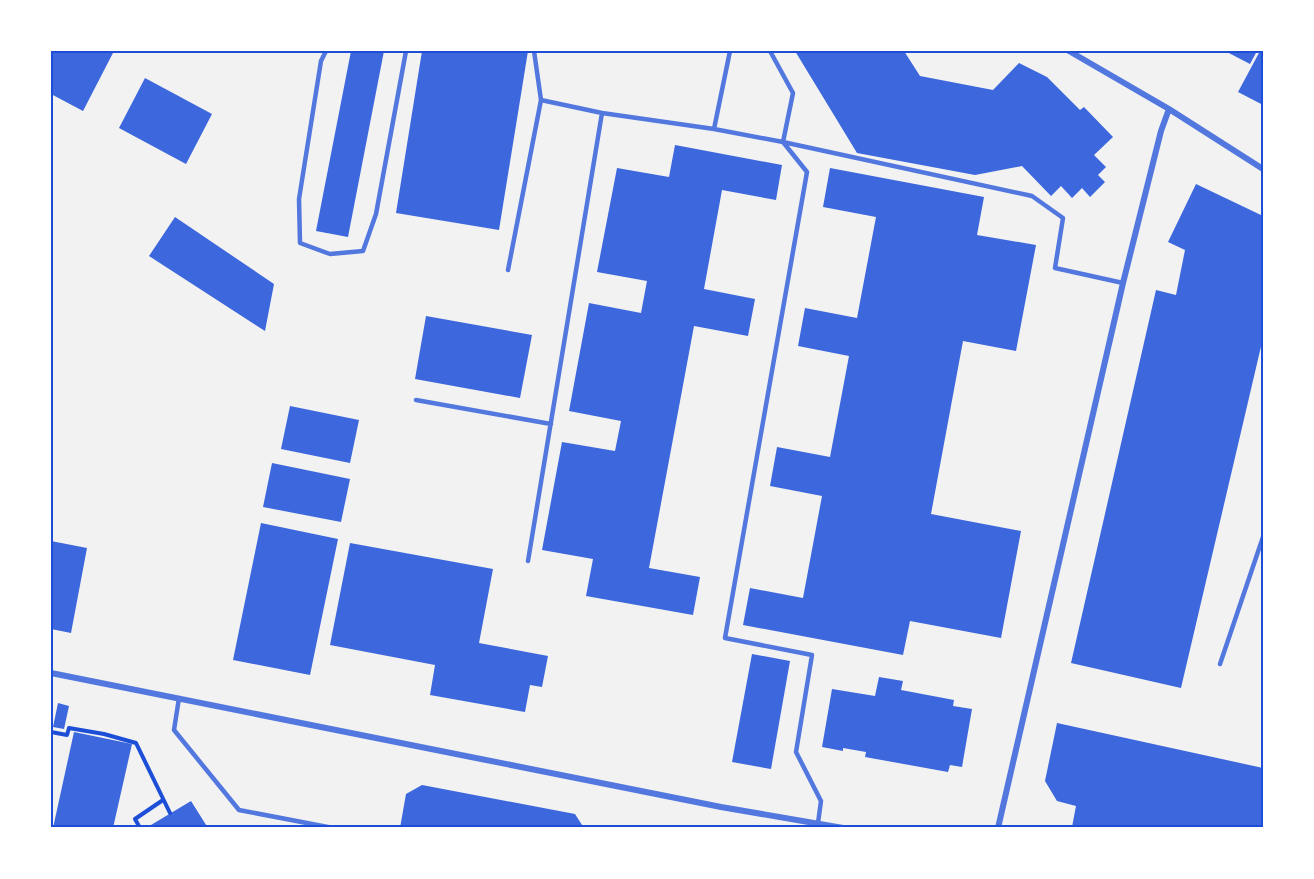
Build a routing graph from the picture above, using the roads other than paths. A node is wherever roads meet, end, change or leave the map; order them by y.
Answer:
1 (326, 51) edge
2 (406, 51) edge
3 (534, 51) edge
4 (730, 51) edge
5 (770, 51) edge
6 (1069, 51) edge
7 (540, 99) junction
8 (1169, 109) junction
9 (602, 113) junction
10 (714, 129) junction
11 (783, 142) junction
12 (1263, 169) edge
13 (508, 270) dead end
14 (1123, 283) junction
15 (416, 400) dead end
16 (551, 424) junction
17 (1263, 537) edge
18 (528, 561) dead end
19 (1220, 664) dead end
20 (51, 673) edge
21 (179, 698) junction
22 (818, 823) junction
23 (333, 828) edge
24 (843, 828) edge
25 (998, 828) edge

1 - 2 lane
3 - 7 lane
4 - 10 lane
5 - 11 lane
6 - 8 street
7 - 9 lane
7 - 13 lane
8 - 12 street
8 - 14 street
9 - 10 lane
9 - 16 lane
10 - 11 lane
11 - 14 lane
11 - 22 lane
14 - 25 street
15 - 16 lane
16 - 18 lane
17 - 19 lane
20 - 21 street
21 - 22 street
21 - 23 lane
22 - 24 street

